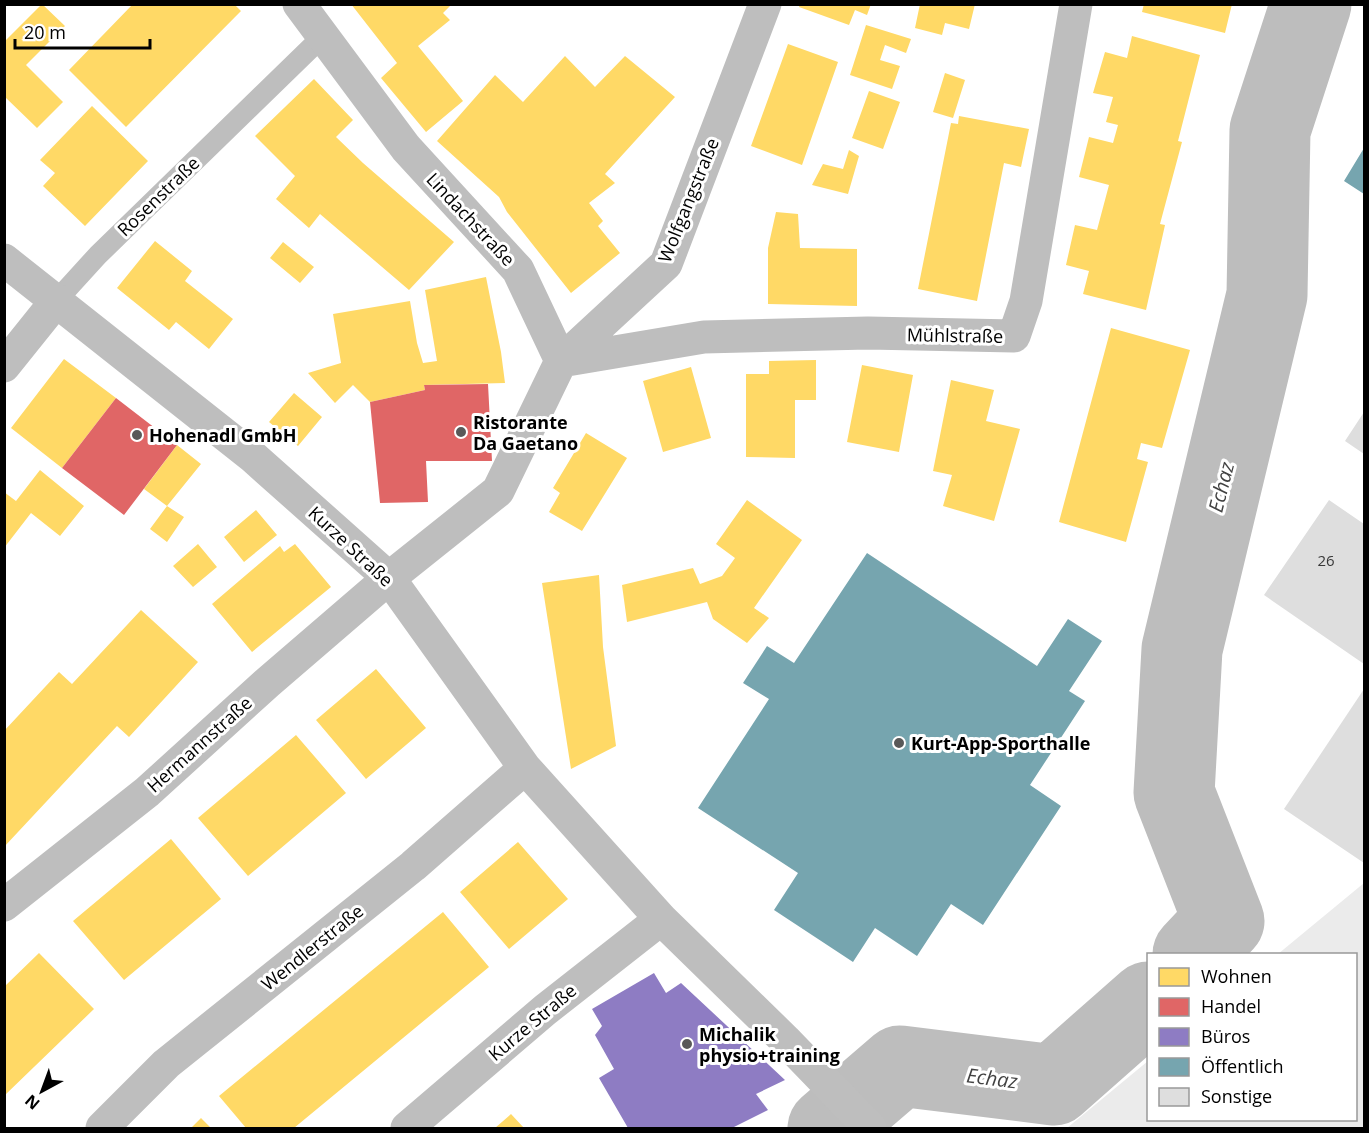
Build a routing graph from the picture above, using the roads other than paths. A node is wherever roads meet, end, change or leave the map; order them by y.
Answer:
1 (298, 4) edge
2 (765, 4) edge
3 (1077, 4) edge
4 (322, 36) junction
5 (4, 260) edge
6 (57, 300) junction
7 (561, 362) junction
8 (4, 366) edge
9 (389, 578) junction
10 (525, 768) junction
11 (4, 904) edge
12 (661, 919) junction
13 (102, 1128) edge
14 (407, 1128) edge
15 (870, 1128) edge

1 - 4 street, Lindachstraße
2 - 7 street, Wolfgangstraße
3 - 7 street, Mühlstraße
4 - 6 lane, Rosenstraße
4 - 7 street, Lindachstraße
5 - 6 street, Kurze Straße
6 - 8 street, Rosenstraße
6 - 9 street, Kurze Straße
7 - 9 street
9 - 10 street, Kurze Straße
9 - 11 street, Hermannstraße
10 - 12 street, Kurze Straße
10 - 13 street, Wendlerstraße
12 - 14 street, Kurze Straße
12 - 15 street, Kurze Straße

